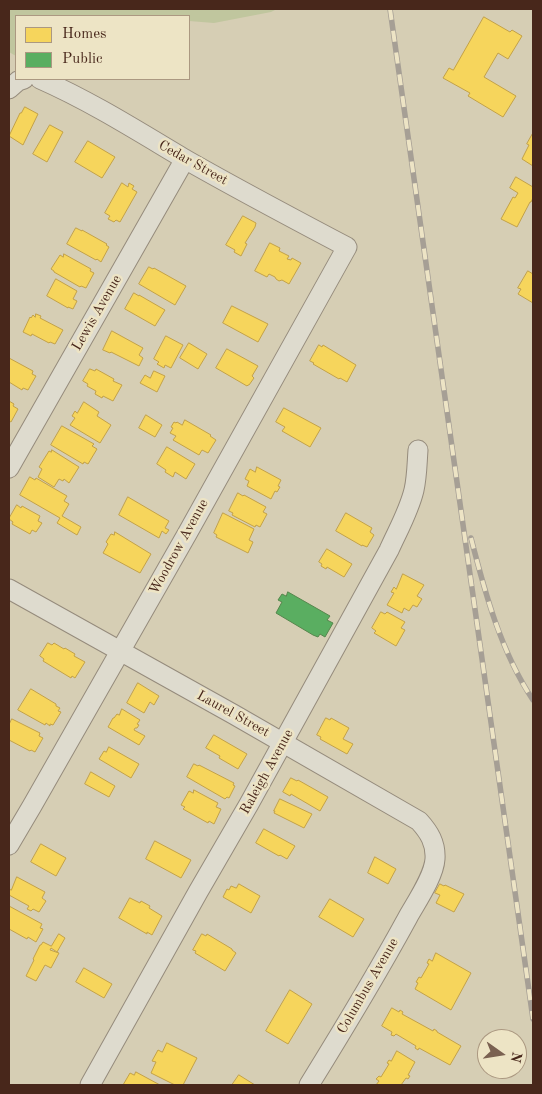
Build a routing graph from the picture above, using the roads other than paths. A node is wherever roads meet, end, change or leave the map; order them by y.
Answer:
1 (21, 80) edge
2 (42, 80) edge
3 (9, 89) edge
4 (185, 159) junction
5 (347, 248) joint
6 (418, 450) dead end
7 (9, 468) edge
8 (9, 589) edge
9 (120, 652) junction
10 (283, 743) junction
11 (9, 845) edge
12 (425, 886) joint
13 (90, 1085) edge
14 (309, 1085) edge

1 - 3 street
2 - 4 street, Cedar Street
4 - 5 street, Cedar Street
4 - 7 street, Lewis Avenue
5 - 9 street, Woodrow Avenue
6 - 10 street, Raleigh Avenue
8 - 9 street, Laurel Street
9 - 10 street, Laurel Street
9 - 11 street, Woodrow Avenue
10 - 12 street, Laurel Street
10 - 13 street, Raleigh Avenue
12 - 14 street, Columbus Avenue

